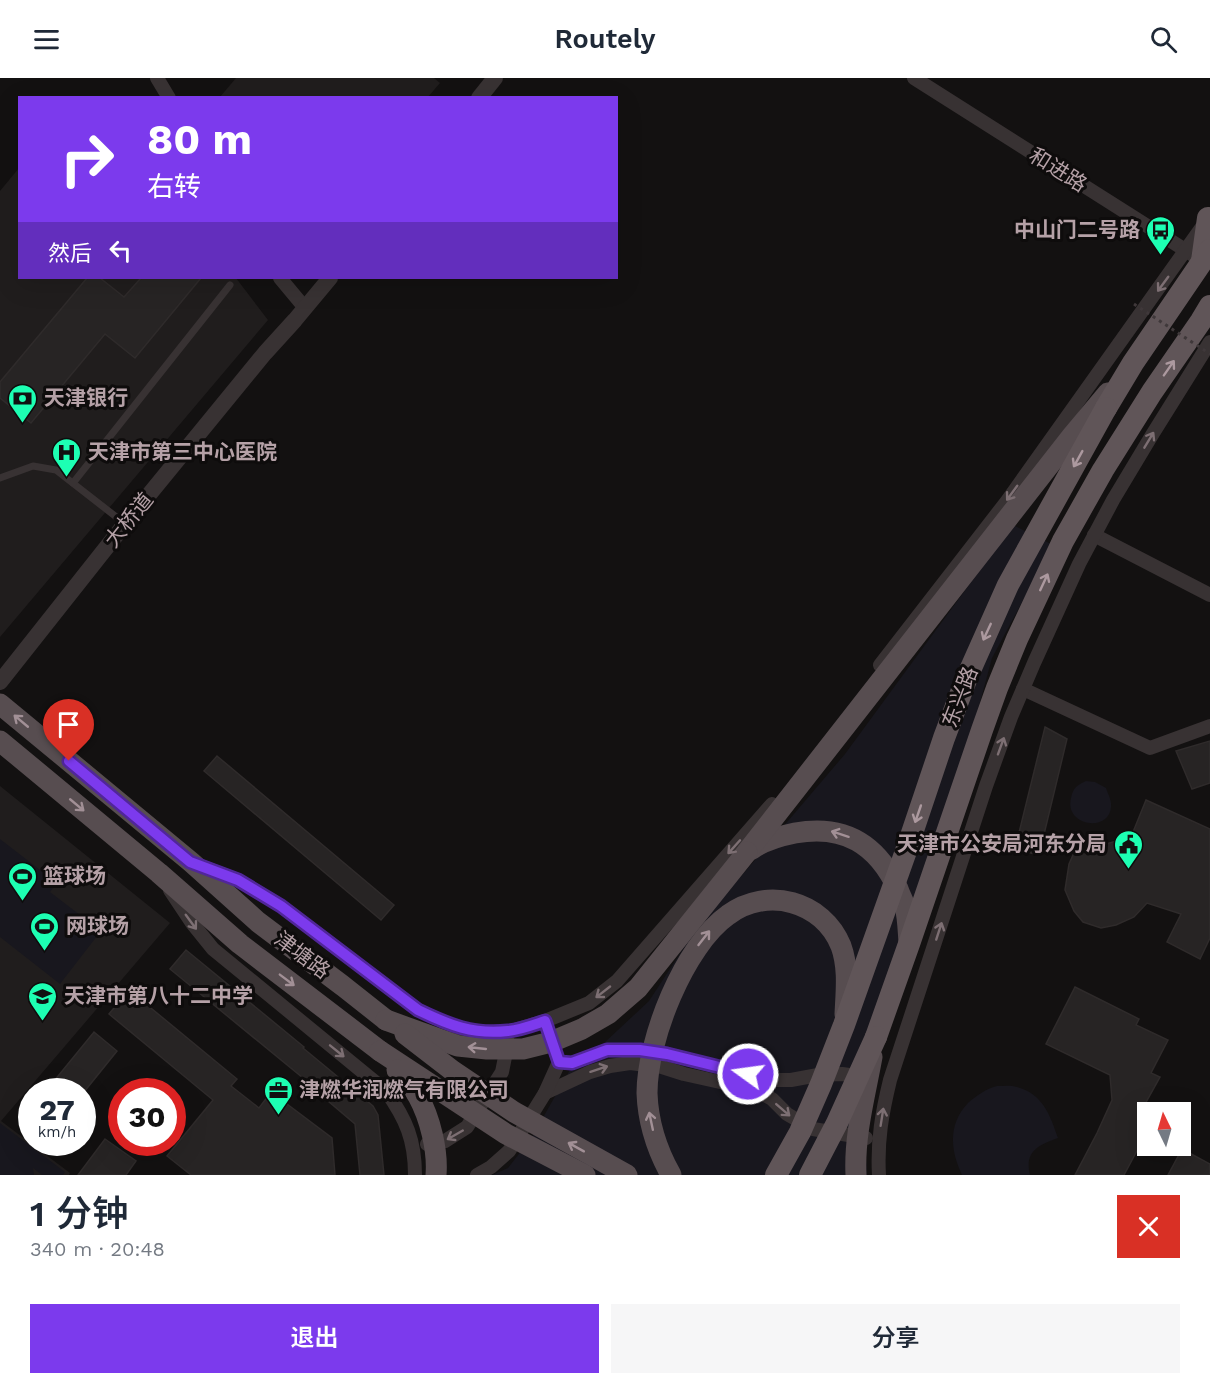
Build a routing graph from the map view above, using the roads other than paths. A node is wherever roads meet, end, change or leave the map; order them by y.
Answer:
1 (157, 78) edge
2 (495, 78) edge
3 (914, 78) edge
4 (168, 96) edge
5 (481, 96) edge
6 (1209, 217) edge
7 (1200, 254) edge
8 (281, 279) edge
9 (329, 279) edge
10 (230, 285) dead end
11 (1210, 306) edge
12 (305, 308) junction
13 (1210, 342) edge
14 (1133, 363) junction
15 (0, 478) edge
16 (73, 483) junction
17 (125, 524) junction
18 (1094, 535) junction
19 (1210, 595) edge
20 (0, 682) edge
21 (1023, 689) junction
22 (0, 704) edge
23 (1210, 726) edge
24 (0, 741) edge
25 (747, 852) junction
26 (190, 862) junction
27 (159, 873) junction
28 (913, 908) junction
29 (386, 1020) junction
30 (545, 1021) junction
31 (844, 1025) junction
32 (511, 1031) junction
33 (876, 1037) junction
34 (380, 1051) junction
35 (559, 1062) junction
36 (890, 1080) junction
37 (545, 1093) junction
38 (878, 1140) junction
39 (413, 1147) junction
40 (491, 1171) edge
41 (415, 1175) edge
42 (436, 1175) edge
43 (477, 1175) edge
44 (585, 1175) edge
45 (627, 1175) edge
46 (671, 1175) edge
47 (776, 1175) edge
48 (810, 1175) edge
49 (856, 1175) edge
50 (879, 1175) edge

1 - 4 street
2 - 5 street
3 - 7 street, 和进路
6 - 7 highway
7 - 14 highway, 东兴路
7 -> 30 street
8 - 12 street
9 - 12 street, 大桥道
10 - 16 lane
28 -> 11 highway, 东兴路
12 - 17 street, 大桥道
18 -> 13 street
14 - 25 main road
14 -> 31 highway, 东兴路, bridge
15 - 16 lane
16 - 17 lane
17 - 20 street, 大桥道
18 - 19 street
18 - 21 street
21 - 23 street
36 -> 21 street
26 -> 22 main road, 津塘路
24 -> 27 main road, 津塘路
28 -> 25 main road
25 -> 29 main road, bridge
26 - 29 main road, 津塘路
26 - 32 street
27 -> 34 main road, 津塘路
27 -> 39 street
28 - 33 highway, 东兴路
45 -> 29 main road, 津塘路, bridge
30 - 32 street
30 - 35 street
46 -> 31 main road, bridge
31 - 47 highway, 东兴路, bridge
32 -> 39 street
33 - 48 highway, 东兴路, bridge
33 - 49 main road, bridge
34 - 42 main road, bridge
34 - 44 main road, 津塘路, bridge
35 - 36 street
35 - 37 street
38 -> 36 street
37 -> 38 street
37 - 40 street
38 - 50 street
39 - 41 street
40 - 43 street

